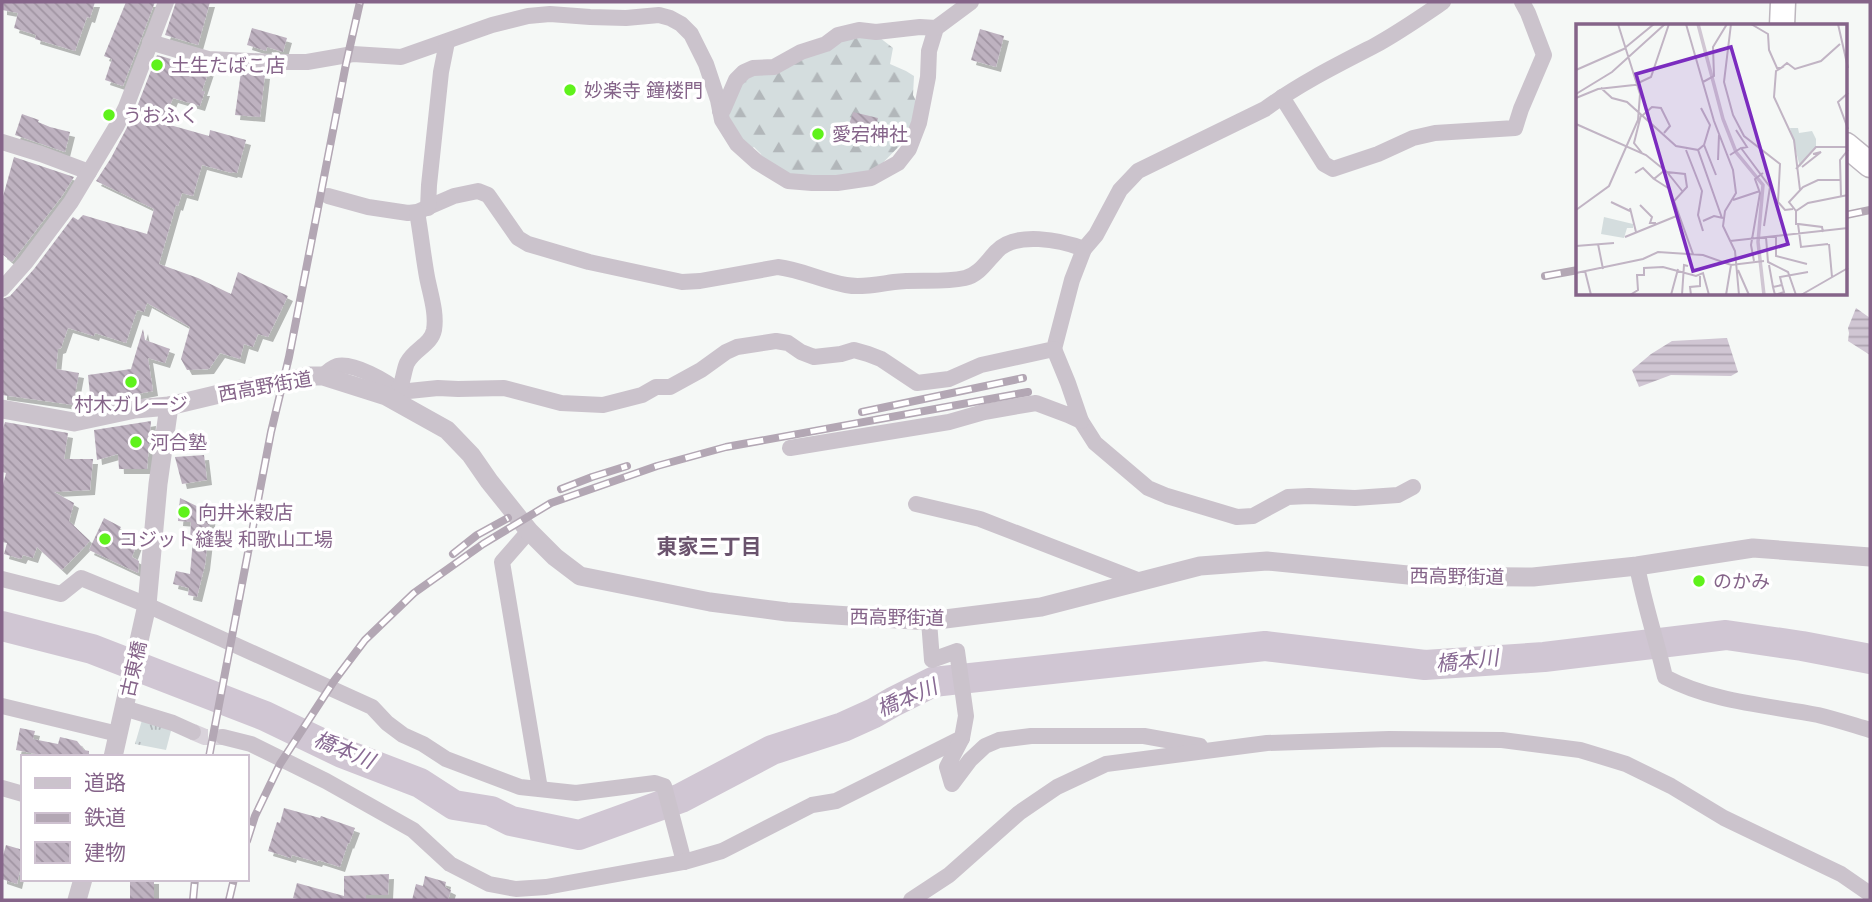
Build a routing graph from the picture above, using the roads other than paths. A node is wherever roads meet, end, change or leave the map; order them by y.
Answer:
1 (166, 2) edge
2 (1444, 2) edge
3 (1522, 2) edge
4 (1783, 2) edge
5 (961, 5) edge
6 (529, 9) edge
7 (1782, 24) edge
8 (936, 28) junction
9 (447, 41) junction
10 (150, 43) junction
11 (1282, 97) junction
12 (720, 111) junction
13 (2, 142) edge
14 (1848, 147) edge
15 (1870, 165) edge
16 (89, 172) junction
17 (328, 196) dead end
18 (422, 210) junction
19 (1084, 249) junction
20 (2, 289) edge
21 (1054, 349) junction
22 (394, 395) junction
23 (169, 406) junction
24 (2, 409) edge
25 (1081, 421) junction
26 (790, 448) dead end
27 (1413, 487) dead end
28 (916, 504) dead end
29 (529, 531) junction
30 (1870, 557) edge
31 (1637, 565) junction
32 (2, 579) edge
33 (1140, 581) junction
34 (147, 605) junction
35 (929, 621) junction
36 (2, 706) edge
37 (124, 708) junction
38 (1870, 730) edge
39 (193, 732) tunnel mouth
40 (118, 734) junction
41 (223, 737) tunnel mouth
42 (962, 738) junction
43 (1214, 749) junction
44 (113, 755) edge
45 (2, 788) edge
46 (540, 789) junction
47 (21, 793) edge
48 (684, 862) junction
49 (83, 881) edge
50 (1870, 894) edge
51 (78, 900) edge
52 (911, 900) edge

1 - 10 street
2 - 11 street
3 - 11 street
4 - 7 highway
5 - 8 street
6 - 9 street
6 - 12 street
8 - 12 street
8 - 12 street
9 - 10 street
9 - 18 street
10 - 16 street
11 - 19 street
13 - 16 street
14 - 15 highway
16 - 20 street
17 - 18 street
18 - 19 street
18 - 22 street
19 - 21 street
21 - 22 street
21 - 25 street
22 - 23 street, 西高野街道
22 - 29 street, 西高野街道
23 - 24 street, 西高野街道
23 - 34 street, 古東橋
25 - 26 street
25 - 27 street
28 - 33 street
29 - 35 street, 西高野街道
29 - 46 street
30 - 31 street, 西高野街道
31 - 33 street, 西高野街道
31 - 38 street
32 - 34 street
33 - 35 street, 西高野街道
34 - 37 street, 古東橋
34 - 46 street
35 - 42 street
36 - 40 street
37 - 39 street
37 - 40 street, 古東橋
40 - 44 street, 古東橋
41 - 48 street
42 - 43 street
42 - 48 street
43 - 50 street
43 - 52 street
45 - 47 street
46 - 48 street
49 - 51 street

